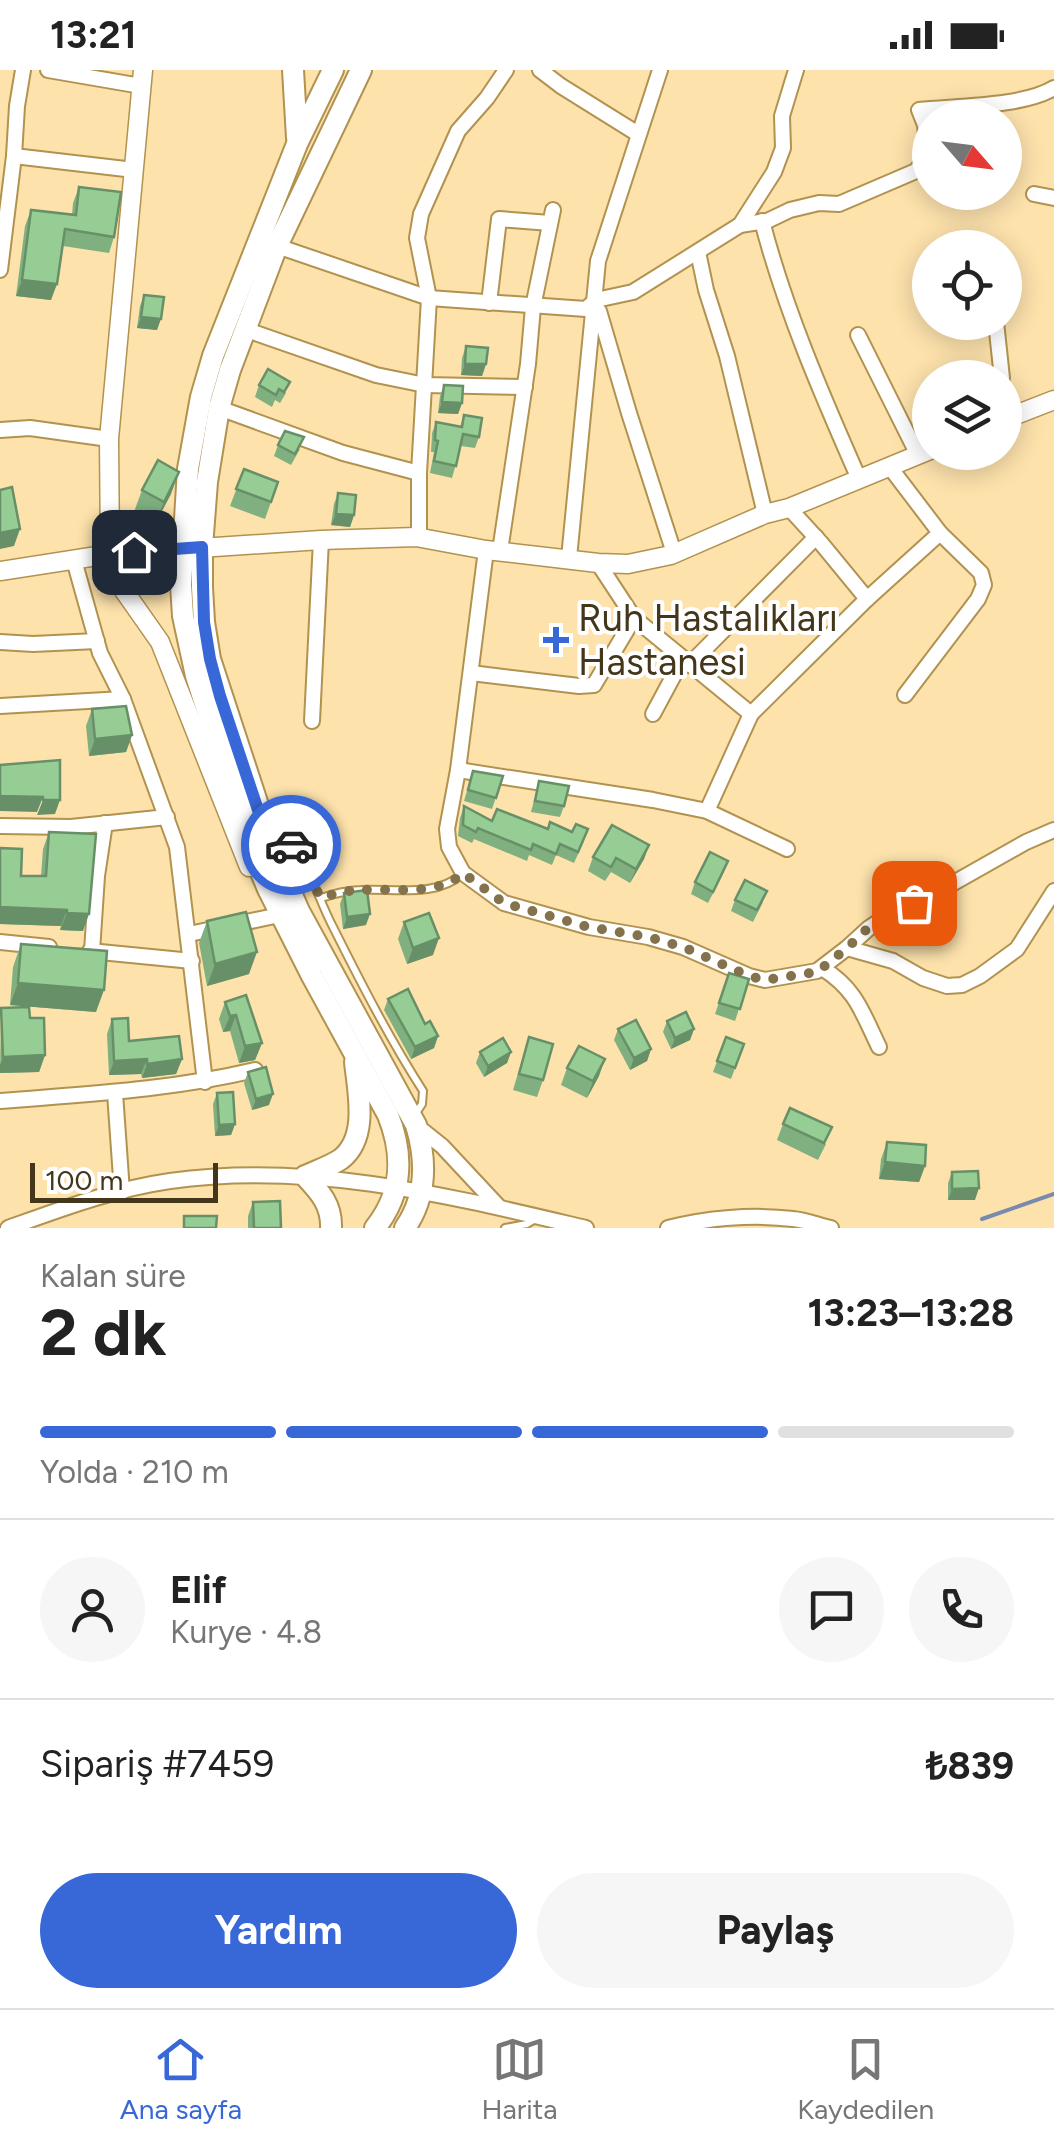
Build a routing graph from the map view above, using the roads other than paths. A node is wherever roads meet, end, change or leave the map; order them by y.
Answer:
1 (23, 70) edge
2 (48, 70) edge
3 (293, 70) edge
4 (333, 70) edge
5 (361, 70) edge
6 (506, 70) edge
7 (540, 70) edge
8 (660, 70) edge
9 (796, 70) edge
10 (142, 78) edge
11 (1054, 88) edge
12 (0, 98) edge
13 (16, 106) junction
14 (638, 134) junction
15 (297, 144) junction
16 (14, 156) junction
17 (134, 170) junction
18 (5, 191) edge
19 (1034, 194) dead end
20 (1054, 198) edge
21 (762, 222) junction
22 (740, 225) junction
23 (277, 246) junction
24 (698, 252) junction
25 (0, 270) edge
26 (429, 298) junction
27 (596, 300) junction
28 (489, 303) junction
29 (533, 307) junction
30 (244, 330) junction
31 (858, 335) dead end
32 (426, 385) junction
33 (525, 387) junction
34 (1054, 400) edge
35 (219, 408) junction
36 (1022, 413) edge
37 (0, 430) edge
38 (912, 431) edge
39 (109, 439) junction
40 (912, 457) edge
41 (888, 466) junction
42 (419, 473) junction
43 (859, 479) junction
44 (789, 508) junction
45 (764, 514) junction
46 (940, 533) junction
47 (816, 537) junction
48 (419, 538) junction
49 (320, 540) junction
50 (192, 548) junction
51 (493, 550) junction
52 (674, 553) junction
53 (110, 554) junction
54 (569, 558) junction
55 (74, 560) junction
56 (598, 563) junction
57 (0, 571) edge
58 (866, 599) junction
59 (634, 618) junction
60 (97, 640) junction
61 (0, 642) edge
62 (686, 662) junction
63 (471, 674) junction
64 (904, 696) dead end
65 (122, 699) junction
66 (0, 706) edge
67 (653, 714) dead end
68 (751, 714) junction
69 (312, 721) dead end
70 (458, 770) junction
71 (706, 811) junction
72 (167, 817) junction
73 (106, 822) junction
74 (0, 826) edge
75 (264, 828) junction
76 (1054, 830) edge
77 (787, 849) dead end
78 (463, 873) junction
79 (1054, 891) edge
80 (321, 898) junction
81 (284, 914) junction
82 (189, 934) junction
83 (0, 942) edge
84 (55, 947) edge
85 (847, 948) junction
86 (74, 949) edge
87 (92, 951) junction
88 (192, 960) junction
89 (822, 968) junction
90 (879, 1047) dead end
91 (354, 1054) junction
92 (255, 1070) edge
93 (205, 1082) junction
94 (114, 1092) junction
95 (0, 1101) edge
96 (414, 1121) junction
97 (305, 1176) junction
98 (397, 1187) junction
99 (422, 1190) junction
100 (122, 1192) junction
101 (498, 1206) junction
102 (539, 1216) junction
103 (8, 1228) edge
104 (332, 1228) edge
105 (375, 1228) edge
106 (406, 1228) edge
107 (505, 1228) edge
108 (586, 1228) edge
109 (668, 1228) edge
110 (831, 1228) edge

1 - 13 street
2 - 10 street
3 - 15 main road
4 - 15 main road
5 - 23 main road
6 - 26 street
7 - 14 street
8 - 14 street
9 - 22 street
10 - 17 street
11 - 21 street
12 - 13 street
13 - 16 street
14 - 27 street
15 - 50 main road
16 - 17 street
16 - 18 street
17 - 39 street
18 - 25 street
19 - 20 street
21 - 22 street
21 - 43 street
22 - 24 street
23 - 26 street
23 - 30 main road
24 - 27 street
24 - 45 street
26 - 28 street
26 - 32 street
27 - 29 street
27 - 52 street
27 - 54 street
28 - 29 street
28 - 29 street
29 - 33 street
30 - 32 street
30 - 35 main road
31 - 38 street
32 - 33 street
32 - 42 street
33 - 51 street
34 - 36 street
35 - 42 street
35 - 50 main road
37 - 39 street
39 - 53 street
40 - 41 street
41 - 43 street
41 - 46 street
42 - 48 street
43 - 44 street
44 - 45 street
44 - 47 street
45 - 52 street
46 - 58 street
46 - 64 street
47 - 58 street
47 - 62 street
48 - 49 street
48 - 51 street
49 - 50 street
49 - 69 street
50 - 53 street
50 - 75 main road
50 - 81 main road
51 - 54 street
51 - 63 street
52 - 56 street
53 - 55 street
53 - 81 street
54 - 56 street
55 - 57 street
55 - 60 street
56 - 59 street
58 - 68 street
59 - 62 street
59 - 63 street
60 - 61 street
60 - 65 street
62 - 67 street
62 - 68 street
63 - 70 street
65 - 66 street
65 - 72 street
68 - 71 street
70 - 71 street
70 - 78 street
71 - 77 street
72 - 73 street
72 - 82 street
73 - 74 street
73 - 87 street
75 - 80 lane
75 - 81 main road
76 - 85 street
78 - 80 lane
78 - 89 street
79 - 85 street
80 - 96 lane
81 - 82 street
81 - 91 main road
81 - 96 main road
82 - 88 street
83 - 84 street
85 - 89 street
86 - 87 street
87 - 88 street
88 - 93 street
89 - 90 street
91 - 97 main road
91 - 98 main road
92 - 93 street
93 - 94 street
94 - 95 street
94 - 100 street
96 - 99 main road
96 - 101 street
97 - 98 street
97 - 100 street
97 - 104 main road
98 - 99 street
98 - 105 main road
99 - 101 street
99 - 106 main road
100 - 103 street
101 - 102 street
102 - 107 lane
102 - 108 street
109 - 110 street

